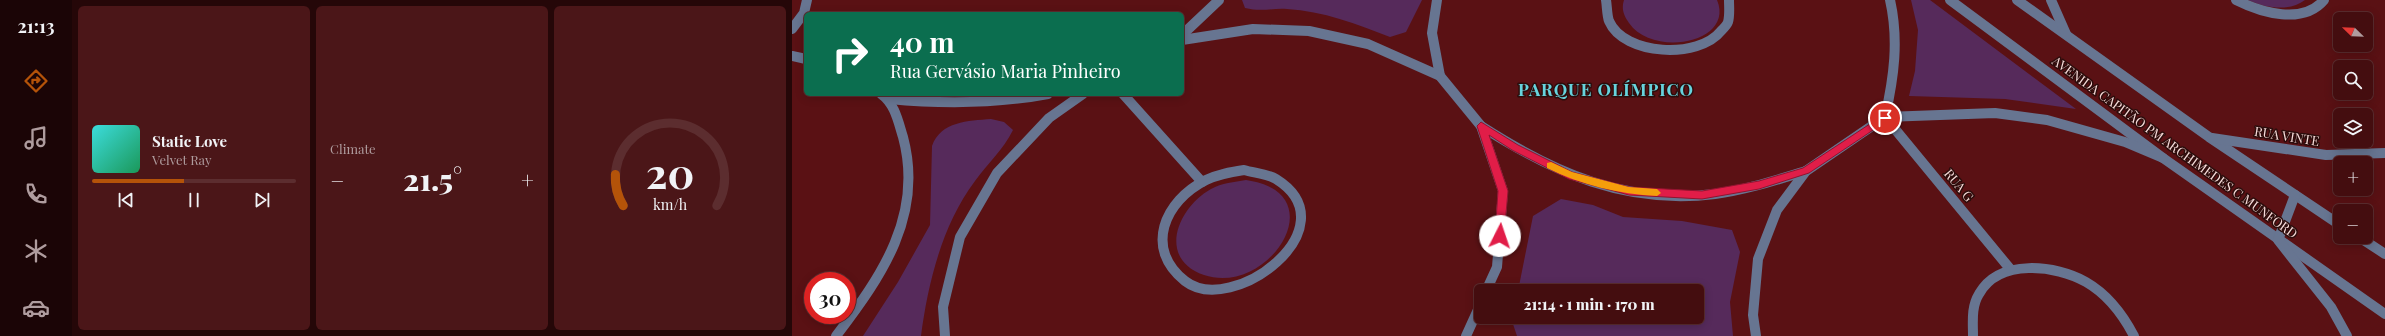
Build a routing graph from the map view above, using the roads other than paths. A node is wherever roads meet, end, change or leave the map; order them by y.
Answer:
1 (1219, 0) edge
2 (1437, 0) edge
3 (1606, 0) edge
4 (1729, 0) edge
5 (1890, 0) edge
6 (1950, 0) edge
7 (2017, 0) edge
8 (2051, 0) edge
9 (2236, 0) edge
10 (2324, 0) edge
11 (807, 1) edge
12 (804, 12) edge
13 (810, 12) edge
14 (804, 13) edge
15 (792, 30) edge
16 (1184, 33) edge
17 (2066, 34) junction
18 (1184, 40) edge
19 (792, 56) edge
20 (804, 59) edge
21 (1440, 76) junction
22 (885, 96) edge
23 (1038, 96) edge
24 (1080, 96) edge
25 (1125, 96) edge
26 (1885, 118) junction
27 (1481, 126) junction
28 (2209, 138) junction
29 (2385, 153) edge
30 (2163, 158) junction
31 (1806, 170) junction
32 (1202, 182) junction
33 (2295, 195) junction
34 (2333, 219) edge
35 (2278, 240) junction
36 (2370, 244) edge
37 (2385, 254) edge
38 (2011, 270) junction
39 (1489, 284) edge
40 (2385, 314) edge
41 (1474, 318) edge
42 (836, 336) edge
43 (945, 336) edge
44 (1466, 336) edge
45 (1756, 336) edge
46 (1973, 336) edge
47 (2134, 336) edge
48 (2347, 336) edge

1 - 16 street
2 - 21 street
3 - 4 street
5 - 26 street
6 - 30 street, AVENIDA CAPITÃO PM ARCHIMEDES C MUNFORD
7 - 17 street, AVENIDA CAPITÃO PM ARCHIMEDES C MUNFORD
8 - 17 street
9 - 10 street
11 - 12 street
11 - 13 street
14 - 15 street
17 - 28 street, AVENIDA CAPITÃO PM ARCHIMEDES C MUNFORD
18 - 21 street
19 - 20 street
21 - 27 street
22 - 23 street
22 - 42 street
24 - 43 street
25 - 32 street
26 - 30 street
26 - 31 street
26 - 38 street, RUA G
27 - 31 street
27 - 39 street
28 - 29 street, RUA VINTE
28 - 33 street, AVENIDA CAPITÃO PM ARCHIMEDES C MUNFORD
30 - 35 street, AVENIDA CAPITÃO PM ARCHIMEDES C MUNFORD
31 - 45 street
32 - 32 street
33 - 34 street, AVENIDA CAPITÃO PM ARCHIMEDES C MUNFORD
33 - 35 street
35 - 40 street, AVENIDA CAPITÃO PM ARCHIMEDES C MUNFORD
35 - 48 street
36 - 37 street
38 - 46 street
38 - 47 street
41 - 44 street

